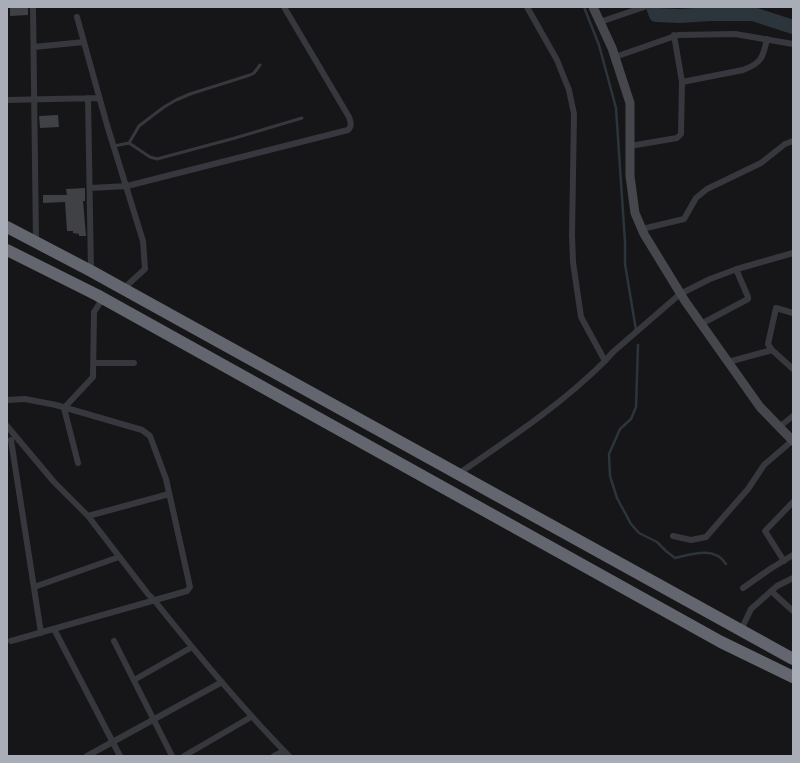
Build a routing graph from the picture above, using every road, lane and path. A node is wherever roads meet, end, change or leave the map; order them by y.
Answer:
1 (33, 7) edge
2 (284, 7) edge
3 (527, 7) edge
4 (593, 7) edge
5 (644, 7) edge
6 (77, 17) dead end
7 (600, 22) junction
8 (674, 36) junction
9 (767, 39) junction
10 (84, 42) junction
11 (793, 44) edge
12 (34, 47) junction
13 (615, 57) junction
14 (260, 65) dead end
15 (682, 82) junction
16 (88, 98) junction
17 (99, 98) junction
18 (7, 100) edge
19 (34, 100) junction
20 (302, 118) dead end
21 (793, 141) edge
22 (129, 142) junction
23 (114, 146) junction
24 (630, 146) junction
25 (127, 186) junction
26 (90, 188) junction
27 (7, 227) edge
28 (642, 229) junction
29 (36, 242) junction
30 (7, 250) edge
31 (793, 253) edge
32 (736, 269) junction
33 (91, 272) junction
34 (122, 289) junction
35 (680, 294) junction
36 (102, 298) junction
37 (793, 313) edge
38 (701, 324) junction
39 (772, 350) junction
40 (605, 361) junction
41 (728, 362) junction
42 (94, 363) junction
43 (134, 363) dead end
44 (793, 369) edge
45 (7, 400) edge
46 (64, 408) junction
47 (793, 416) edge
48 (7, 426) edge
49 (779, 427) junction
50 (12, 440) edge
51 (793, 440) edge
52 (78, 463) dead end
53 (460, 476) junction
54 (169, 494) junction
55 (793, 502) edge
56 (88, 516) junction
57 (673, 536) dead end
58 (793, 555) edge
59 (119, 557) junction
60 (784, 561) junction
61 (793, 578) edge
62 (34, 587) junction
63 (743, 588) dead end
64 (771, 591) junction
65 (154, 600) junction
66 (793, 611) edge
67 (735, 627) junction
68 (54, 629) junction
69 (41, 633) junction
70 (11, 641) dead end
71 (114, 641) dead end
72 (192, 647) junction
73 (793, 659) edge
74 (793, 677) edge
75 (134, 680) junction
76 (222, 682) junction
77 (251, 717) junction
78 (154, 720) junction
79 (113, 743) junction
80 (284, 751) junction
81 (87, 756) edge
82 (120, 756) edge
83 (172, 756) edge
84 (184, 756) edge
85 (274, 756) edge
86 (289, 756) edge

1 - 12 street
2 - 25 street
3 - 40 street
4 - 7 street
5 - 7 street
6 - 10 street
7 - 13 street
8 - 9 street
8 - 13 street
8 - 15 street
9 - 11 street
9 - 15 street
10 - 12 street
10 - 17 street
12 - 19 street
13 - 24 street
14 - 22 lane
15 - 24 street
16 - 17 street
16 - 19 street
16 - 26 street
17 - 23 street
18 - 19 street
19 - 29 street
20 - 22 lane
21 - 28 street
22 - 23 lane
23 - 25 street
24 - 28 street
25 - 26 street
25 - 34 street
26 - 33 street
27 - 29 highway
28 - 35 street
29 - 33 highway
30 - 36 highway
31 - 32 street
32 - 35 street
32 - 38 street
33 - 34 highway
34 - 53 highway
35 - 38 street
35 - 40 street
36 - 42 street
36 - 74 highway
37 - 39 street
38 - 41 street
39 - 41 street
39 - 44 street
40 - 53 street
41 - 49 street
42 - 43 street
42 - 46 street
45 - 46 street
46 - 52 street
46 - 54 street
47 - 49 street
48 - 50 street
49 - 51 street
50 - 56 street
50 - 62 street
51 - 57 street
53 - 67 highway
54 - 56 street
54 - 65 street
55 - 60 street
56 - 59 street
58 - 60 street
59 - 62 street
59 - 65 street
60 - 63 street
61 - 64 street
62 - 69 street
64 - 66 street
64 - 67 street
65 - 68 street
65 - 72 street
67 - 73 highway
68 - 69 street
68 - 79 street
69 - 70 street
71 - 75 street
72 - 75 street
72 - 76 street
75 - 78 street
76 - 77 street
76 - 78 street
77 - 80 street
77 - 84 street
78 - 79 street
78 - 83 street
79 - 81 street
79 - 82 street
80 - 85 street
80 - 86 street

